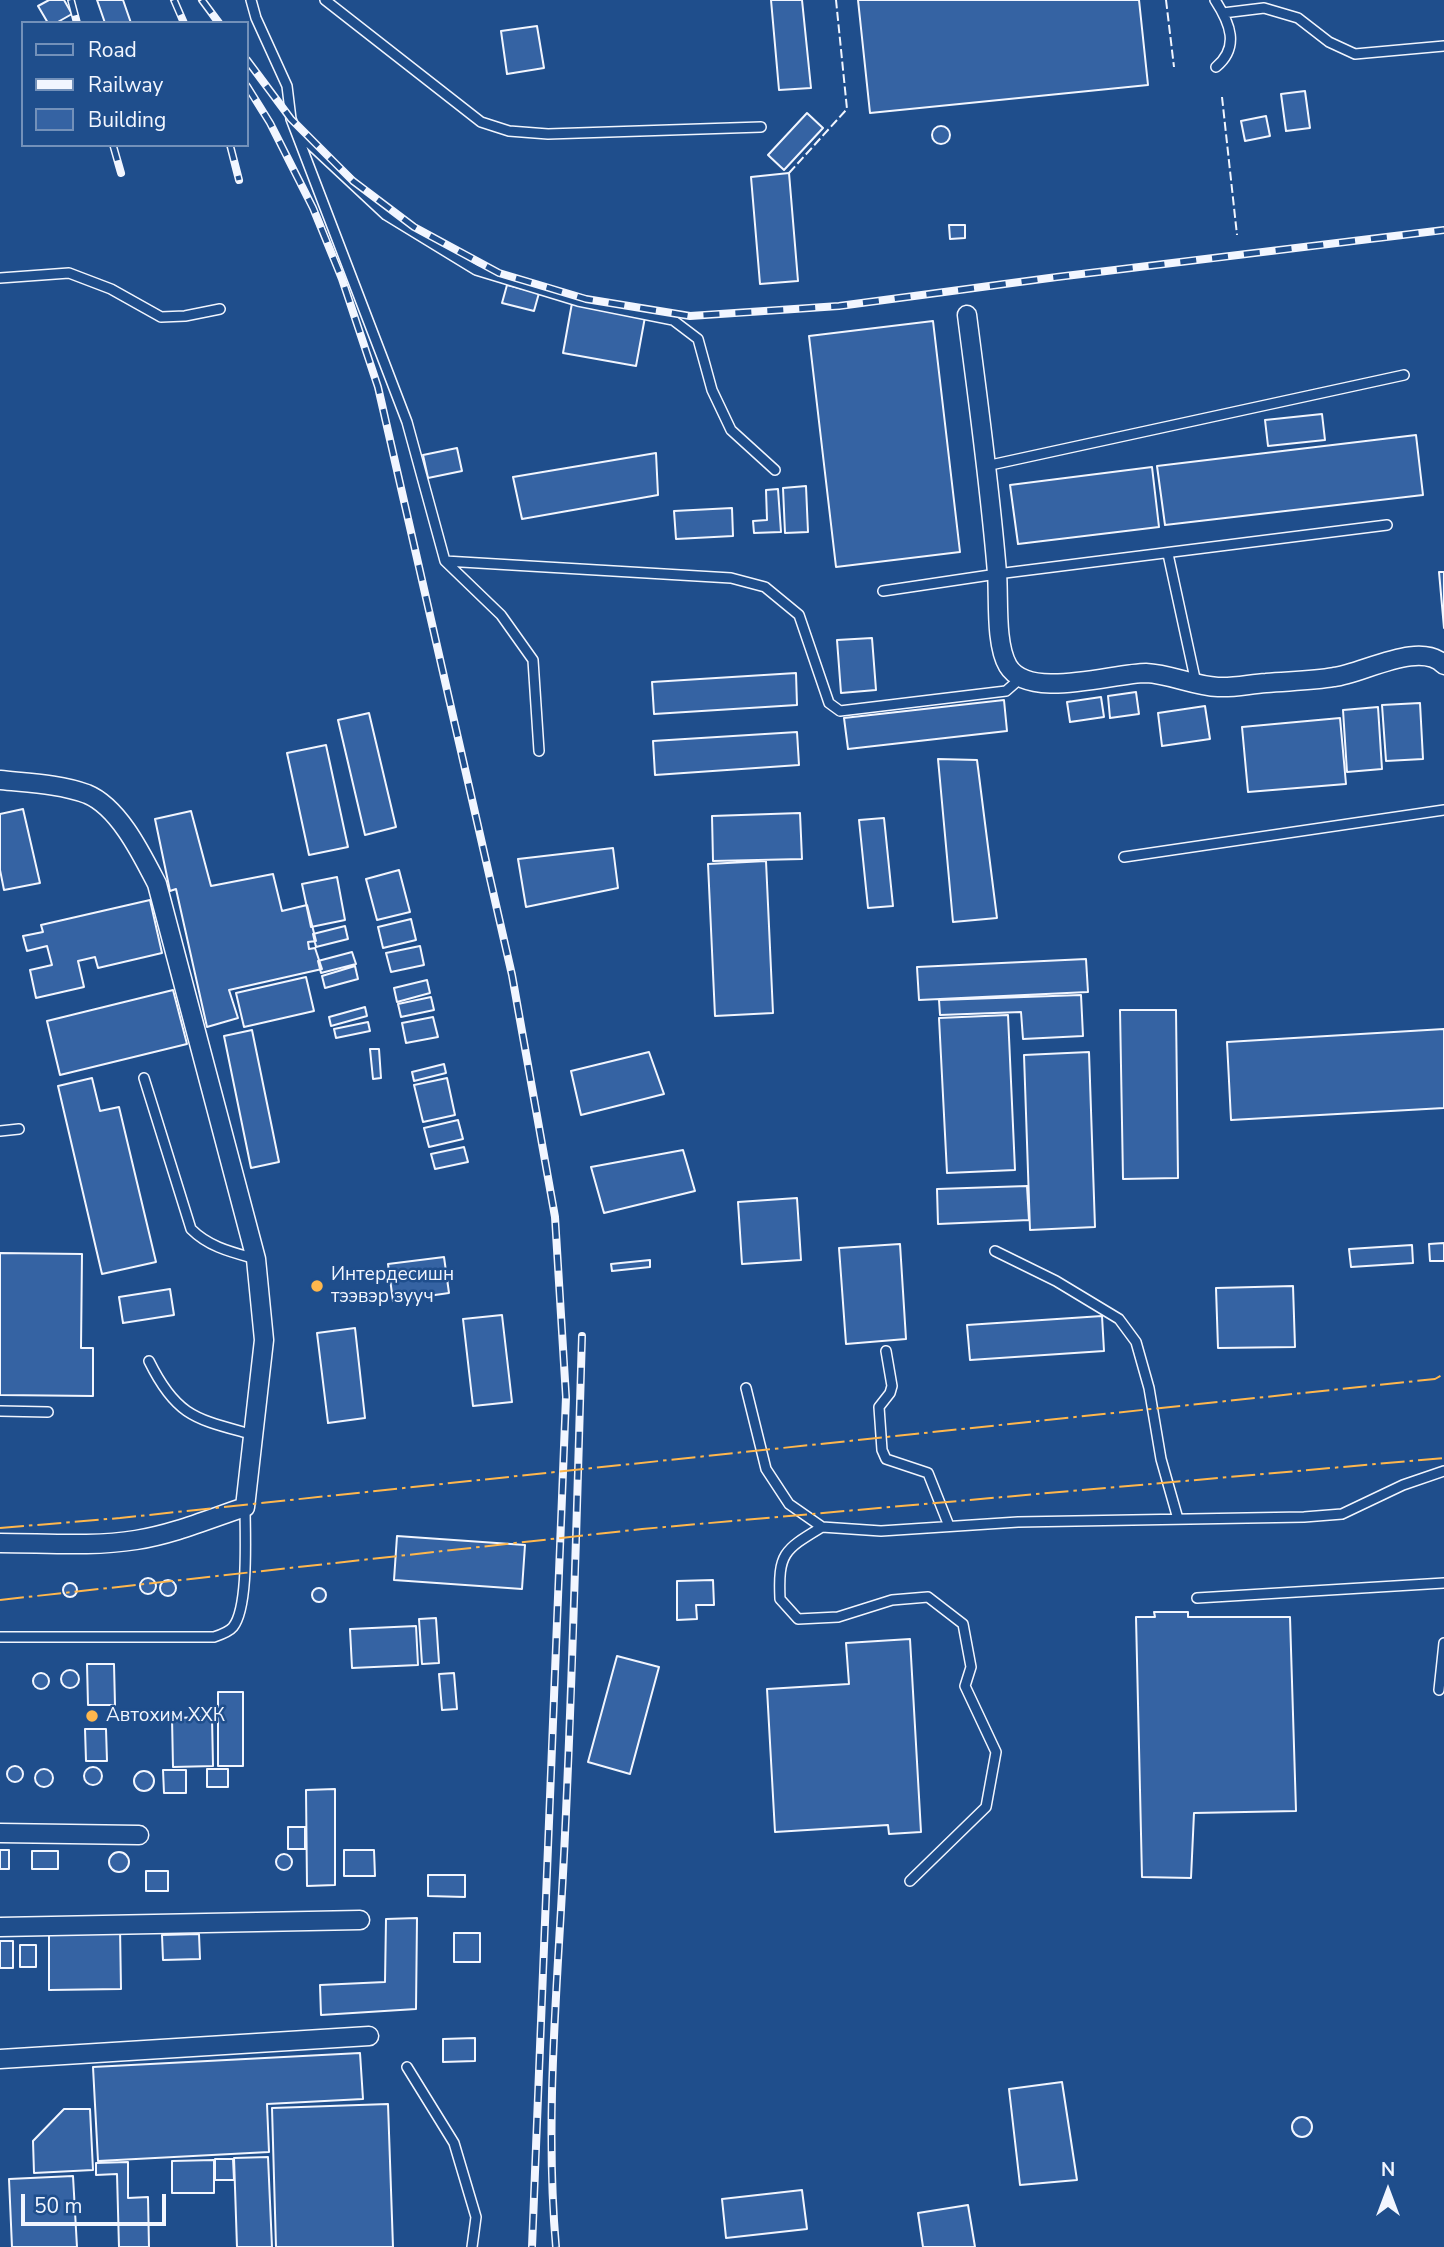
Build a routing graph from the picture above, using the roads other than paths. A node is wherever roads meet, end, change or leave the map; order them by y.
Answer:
1 (251, 0) edge
2 (325, 0) edge
3 (1215, 0) edge
4 (1223, 13) junction
5 (1444, 46) edge
6 (1216, 67) dead end
7 (761, 127) dead end
8 (295, 130) junction
9 (0, 278) edge
10 (220, 309) dead end
11 (967, 315) dead end
12 (1404, 375) dead end
13 (986, 466) junction
14 (775, 470) dead end
15 (1387, 525) dead end
16 (1168, 554) junction
17 (445, 561) junction
18 (997, 574) junction
19 (883, 591) dead end
20 (1444, 665) edge
21 (1022, 677) junction
22 (1196, 683) junction
23 (539, 751) dead end
24 (0, 780) edge
25 (1444, 810) edge
26 (1124, 857) dead end
27 (144, 1078) dead end
28 (19, 1129) dead end
29 (0, 1131) edge
30 (995, 1251) dead end
31 (256, 1259) junction
32 (886, 1351) dead end
33 (149, 1361) dead end
34 (746, 1388) dead end
35 (0, 1411) edge
36 (48, 1412) dead end
37 (254, 1435) junction
38 (1444, 1471) edge
39 (245, 1507) junction
40 (1178, 1519) junction
41 (822, 1527) junction
42 (948, 1527) junction
43 (0, 1543) edge
44 (1444, 1583) edge
45 (1197, 1598) dead end
46 (0, 1637) edge
47 (1444, 1643) edge
48 (1439, 1690) dead end
49 (0, 1833) edge
50 (139, 1835) dead end
51 (910, 1881) dead end
52 (360, 1920) dead end
53 (0, 1927) edge
54 (369, 2036) dead end
55 (0, 2059) edge
56 (407, 2067) dead end
57 (472, 2247) edge

1 - 8 lane
2 - 7 lane
3 - 4 lane
4 - 5 lane
4 - 6 lane
8 - 14 lane
8 - 17 lane
9 - 10 lane
11 - 13 street
12 - 13 lane
13 - 18 street
15 - 16 lane
16 - 18 lane
16 - 22 lane
17 - 21 lane
17 - 23 lane
18 - 19 lane
18 - 21 street
20 - 22 street
21 - 22 street
24 - 31 street
25 - 26 lane
27 - 31 lane
28 - 29 lane
30 - 40 lane
31 - 37 street
32 - 42 lane
33 - 37 lane
34 - 41 lane
35 - 36 lane
37 - 39 street
38 - 40 lane
39 - 43 street
39 - 46 lane
40 - 42 lane
41 - 42 lane
41 - 51 lane
44 - 45 lane
47 - 48 lane
49 - 50 street
52 - 53 street
54 - 55 street
56 - 57 lane

